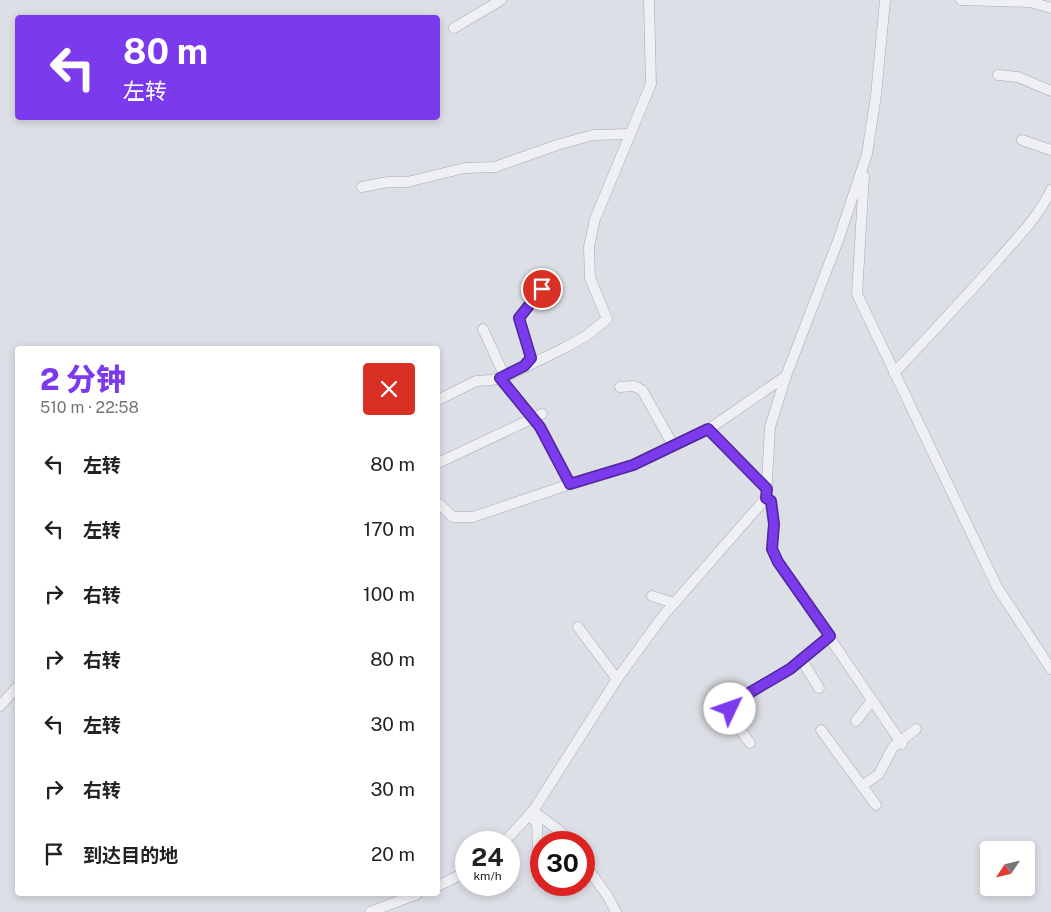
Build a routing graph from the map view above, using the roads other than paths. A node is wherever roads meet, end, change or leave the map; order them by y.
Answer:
1 (501, 0) edge
2 (649, 0) edge
3 (886, 0) edge
4 (961, 0) edge
5 (988, 0) edge
6 (1026, 1) edge
7 (1051, 8) edge
8 (454, 28) dead end
9 (998, 75) dead end
10 (1051, 91) edge
11 (630, 134) junction
12 (1022, 140) dead end
13 (1051, 150) edge
14 (867, 154) junction
15 (362, 187) dead end
16 (1051, 190) edge
17 (542, 289) dead end
18 (483, 329) dead end
19 (524, 366) junction
20 (894, 373) junction
21 (786, 376) junction
22 (502, 377) junction
23 (620, 387) dead end
24 (440, 399) edge
25 (538, 416) junction
26 (708, 429) junction
27 (673, 445) junction
28 (440, 462) edge
29 (570, 484) junction
30 (766, 493) junction
31 (440, 505) edge
32 (652, 596) dead end
33 (674, 603) junction
34 (578, 627) dead end
35 (830, 636) junction
36 (801, 659) junction
37 (1051, 670) edge
38 (617, 679) junction
39 (819, 688) dead end
40 (15, 689) edge
41 (872, 700) junction
42 (0, 706) edge
43 (856, 721) dead end
44 (916, 729) dead end
45 (821, 730) dead end
46 (901, 742) junction
47 (750, 743) dead end
48 (862, 786) junction
49 (876, 805) dead end
50 (531, 813) junction
51 (514, 831) edge
52 (537, 831) edge
53 (560, 831) edge
54 (455, 878) edge
55 (595, 879) edge
56 (440, 885) edge
57 (412, 896) edge
58 (370, 912) edge
59 (616, 912) edge

1 - 8 street
2 - 11 street
3 - 14 street
4 - 5 street
5 - 6 street
6 - 7 street
9 - 10 street
11 - 15 street
11 - 19 street
12 - 13 street
14 - 20 street
14 - 21 street
16 - 20 street
17 - 19 street
18 - 22 street
19 - 22 street
20 - 37 street
21 - 26 street
21 - 30 street
22 - 24 street
22 - 25 street
23 - 27 street
25 - 28 street
25 - 29 street
26 - 27 street
26 - 30 street
27 - 29 street
29 - 31 street
30 - 33 street
30 - 35 street
32 - 33 street
33 - 38 street
34 - 38 street
35 - 36 street
35 - 41 street
36 - 39 street
36 - 47 street
38 - 50 street
40 - 42 street
41 - 43 street
41 - 46 street
44 - 46 street
45 - 48 street
46 - 48 street
48 - 49 street
50 - 51 street
50 - 52 street
50 - 53 street
54 - 56 street
55 - 59 street
57 - 58 street

